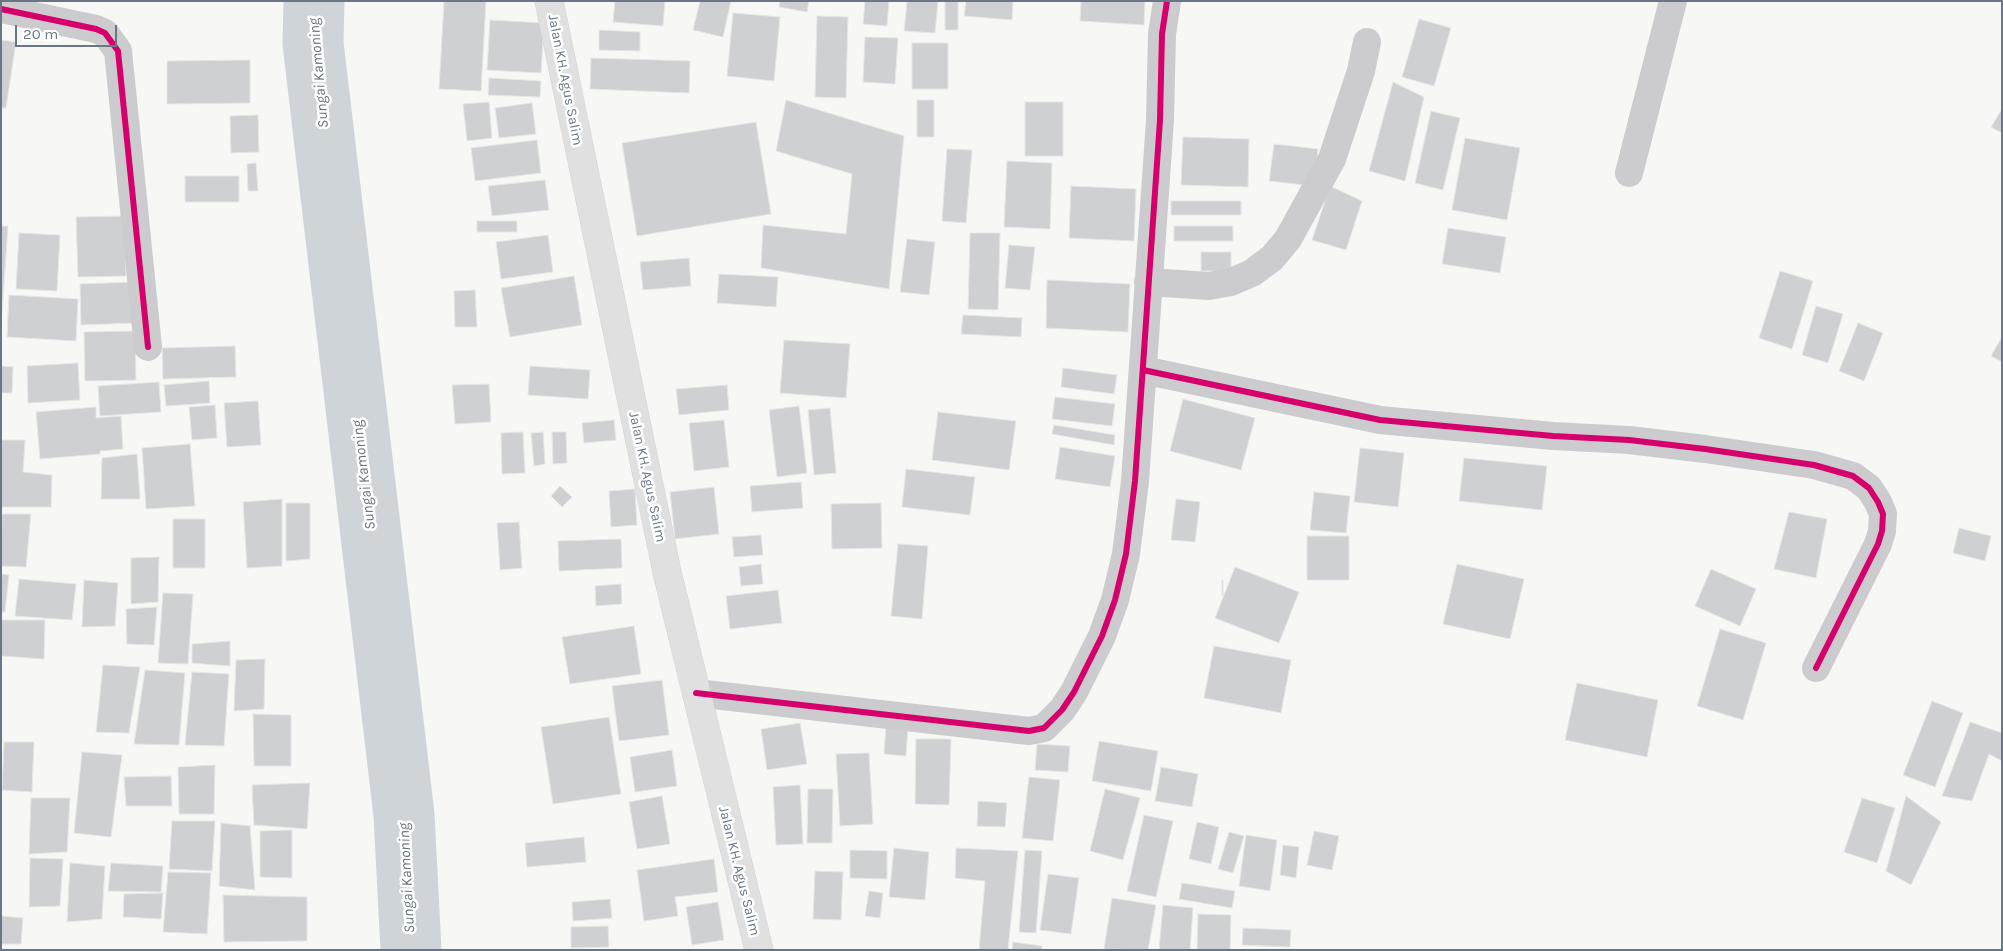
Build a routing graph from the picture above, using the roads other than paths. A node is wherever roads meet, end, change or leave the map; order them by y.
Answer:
1 (549, 1) edge
2 (1167, 1) edge
3 (1673, 1) edge
4 (1, 9) edge
5 (1367, 42) dead end
6 (1629, 173) dead end
7 (1148, 282) junction
8 (148, 347) dead end
9 (1143, 370) junction
10 (1816, 668) dead end
11 (696, 693) junction
12 (759, 950) edge

1 - 11 highway, Jalan KH. Agus Salim
2 - 7 street
3 - 6 street
4 - 8 street
5 - 7 street
7 - 9 street
9 - 10 street
9 - 11 street
11 - 12 highway, Jalan KH. Agus Salim

